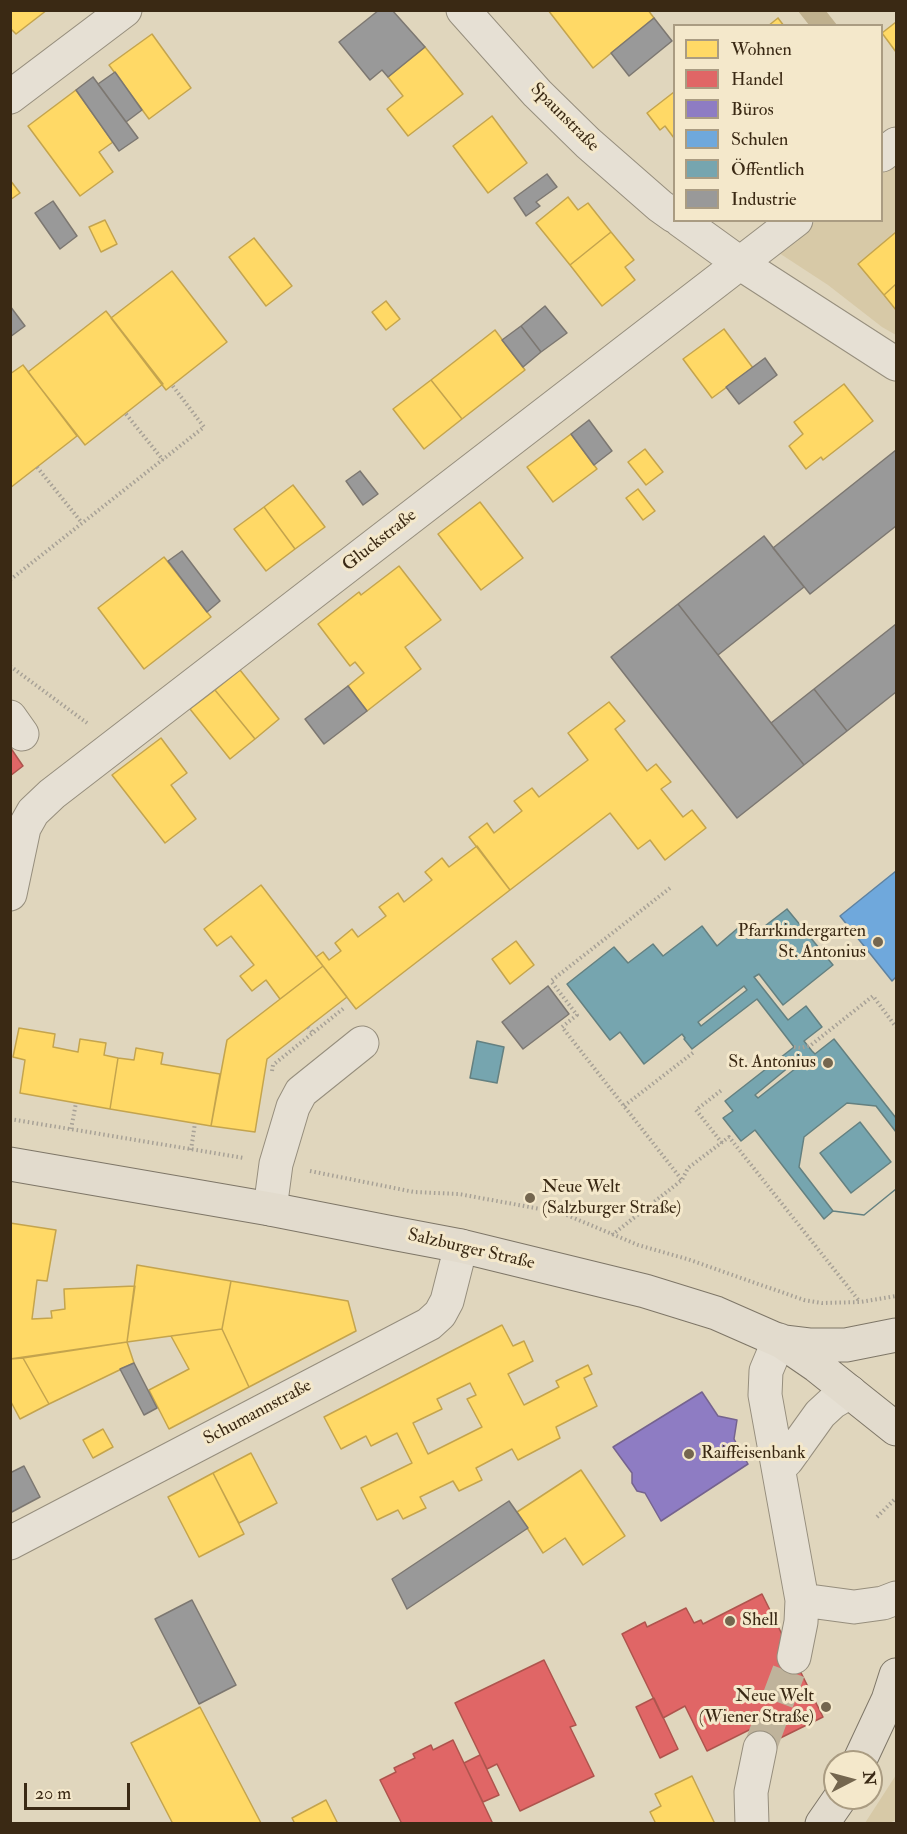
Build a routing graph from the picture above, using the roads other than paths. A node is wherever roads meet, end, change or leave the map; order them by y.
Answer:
1 (125, 10) edge
2 (463, 10) edge
3 (10, 97) edge
4 (897, 144) edge
5 (883, 154) edge
6 (673, 215) edge
7 (683, 222) edge
8 (794, 222) edge
9 (741, 264) junction
10 (897, 364) edge
11 (10, 894) edge
12 (362, 1043) dead end
13 (10, 1164) edge
14 (270, 1209) junction
15 (461, 1246) junction
16 (897, 1335) edge
17 (781, 1341) junction
18 (850, 1392) junction
19 (897, 1429) edge
20 (778, 1468) junction
21 (10, 1543) edge
22 (897, 1598) edge
23 (802, 1600) junction
24 (794, 1658) tunnel mouth
25 (897, 1675) edge
26 (760, 1748) tunnel mouth
27 (865, 1750) edge
28 (832, 1810) edge
29 (752, 1824) edge
30 (822, 1824) edge

1 - 3 street
2 - 6 street, Spaunstraße
4 - 5 street
7 - 9 street
8 - 9 street, Gluckstraße
9 - 10 street
9 - 11 street, Gluckstraße
12 - 14 street
13 - 14 main road, Salzburger Straße
14 - 15 main road, Salzburger Straße
15 - 17 main road, Salzburger Straße
15 - 21 street, Schumannstraße
16 - 17 main road
17 - 18 main road, Salzburger Straße
17 - 20 street
18 - 19 main road, Salzburger Straße
18 - 20 street
20 - 23 street
22 - 23 street
23 - 24 street
25 - 27 main road
26 - 29 street
28 - 30 main road

